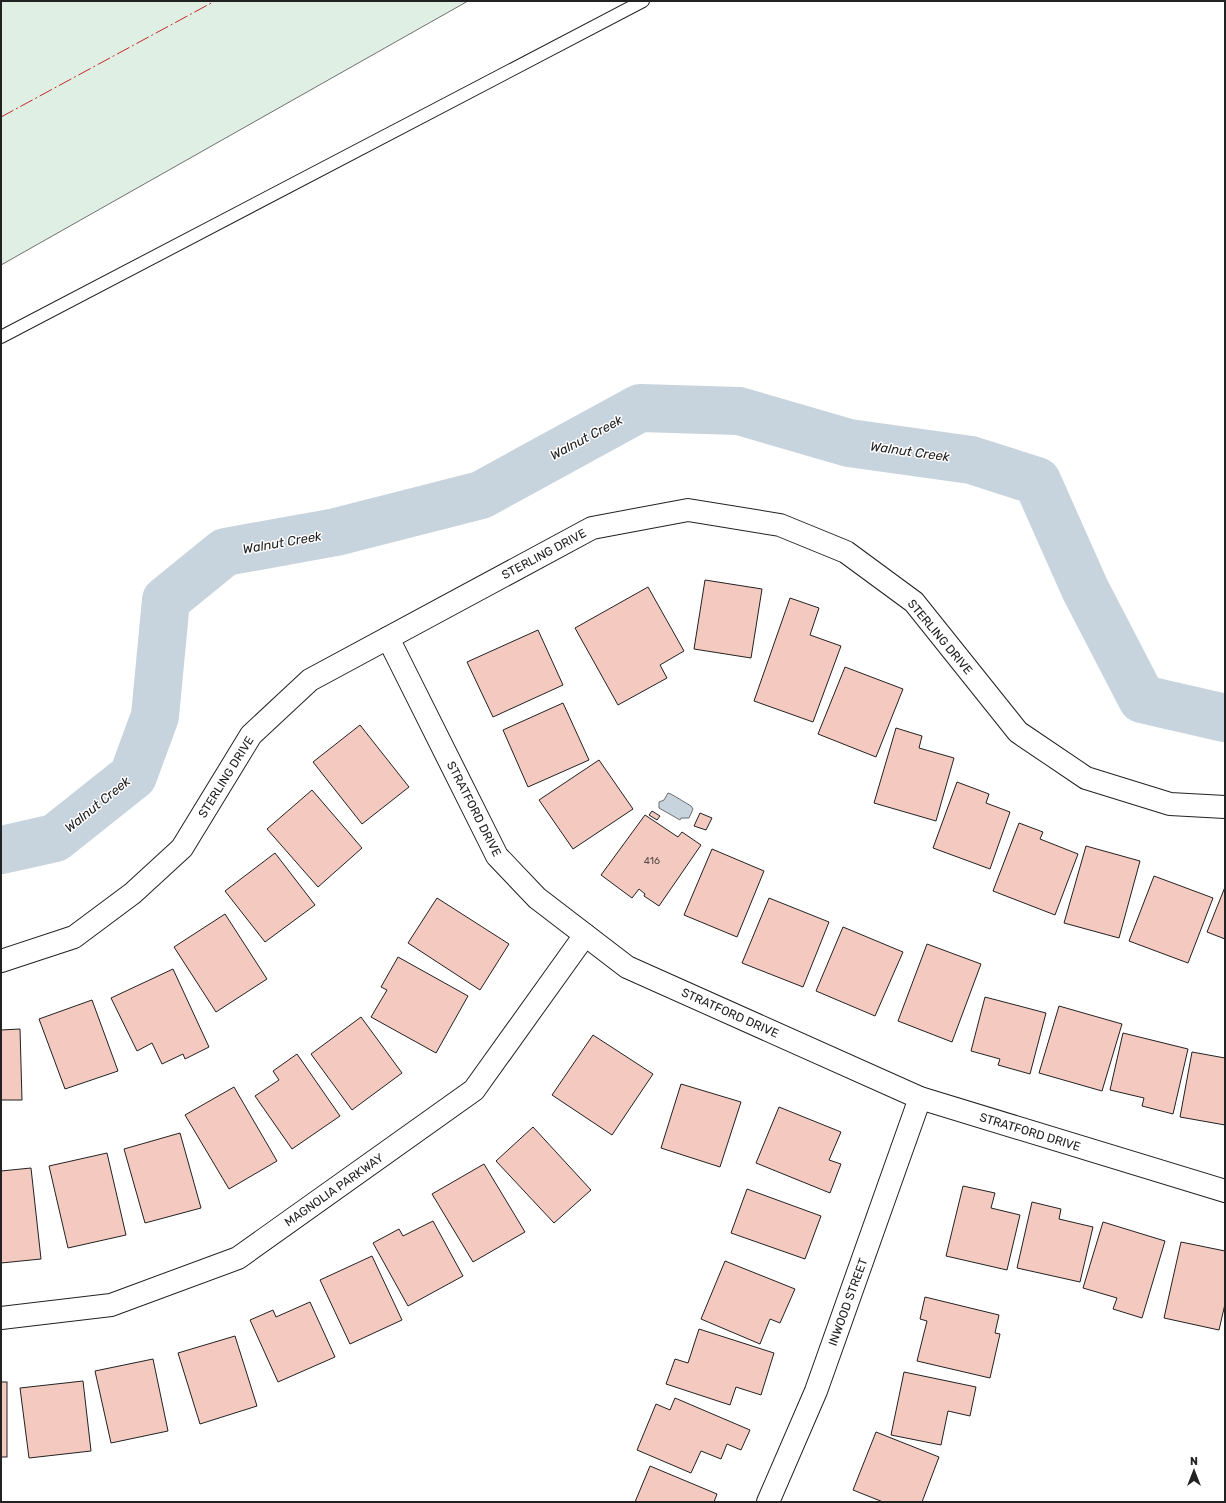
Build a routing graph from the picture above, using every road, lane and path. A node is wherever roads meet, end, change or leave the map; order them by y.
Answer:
1 (643, 1) edge
2 (1, 337) edge
3 (388, 638) junction
4 (1225, 807) edge
5 (585, 935) junction
6 (1, 961) edge
7 (920, 1098) junction
8 (1225, 1191) edge
9 (1, 1318) edge
10 (768, 1502) edge

1 - 2 lane
3 - 4 street, STERLING DRIVE
3 - 5 street, STRATFORD DRIVE
3 - 6 street, STERLING DRIVE
5 - 7 street, STRATFORD DRIVE
5 - 9 street, MAGNOLIA PARKWAY
7 - 8 street, STRATFORD DRIVE
7 - 10 street, INWOOD STREET

